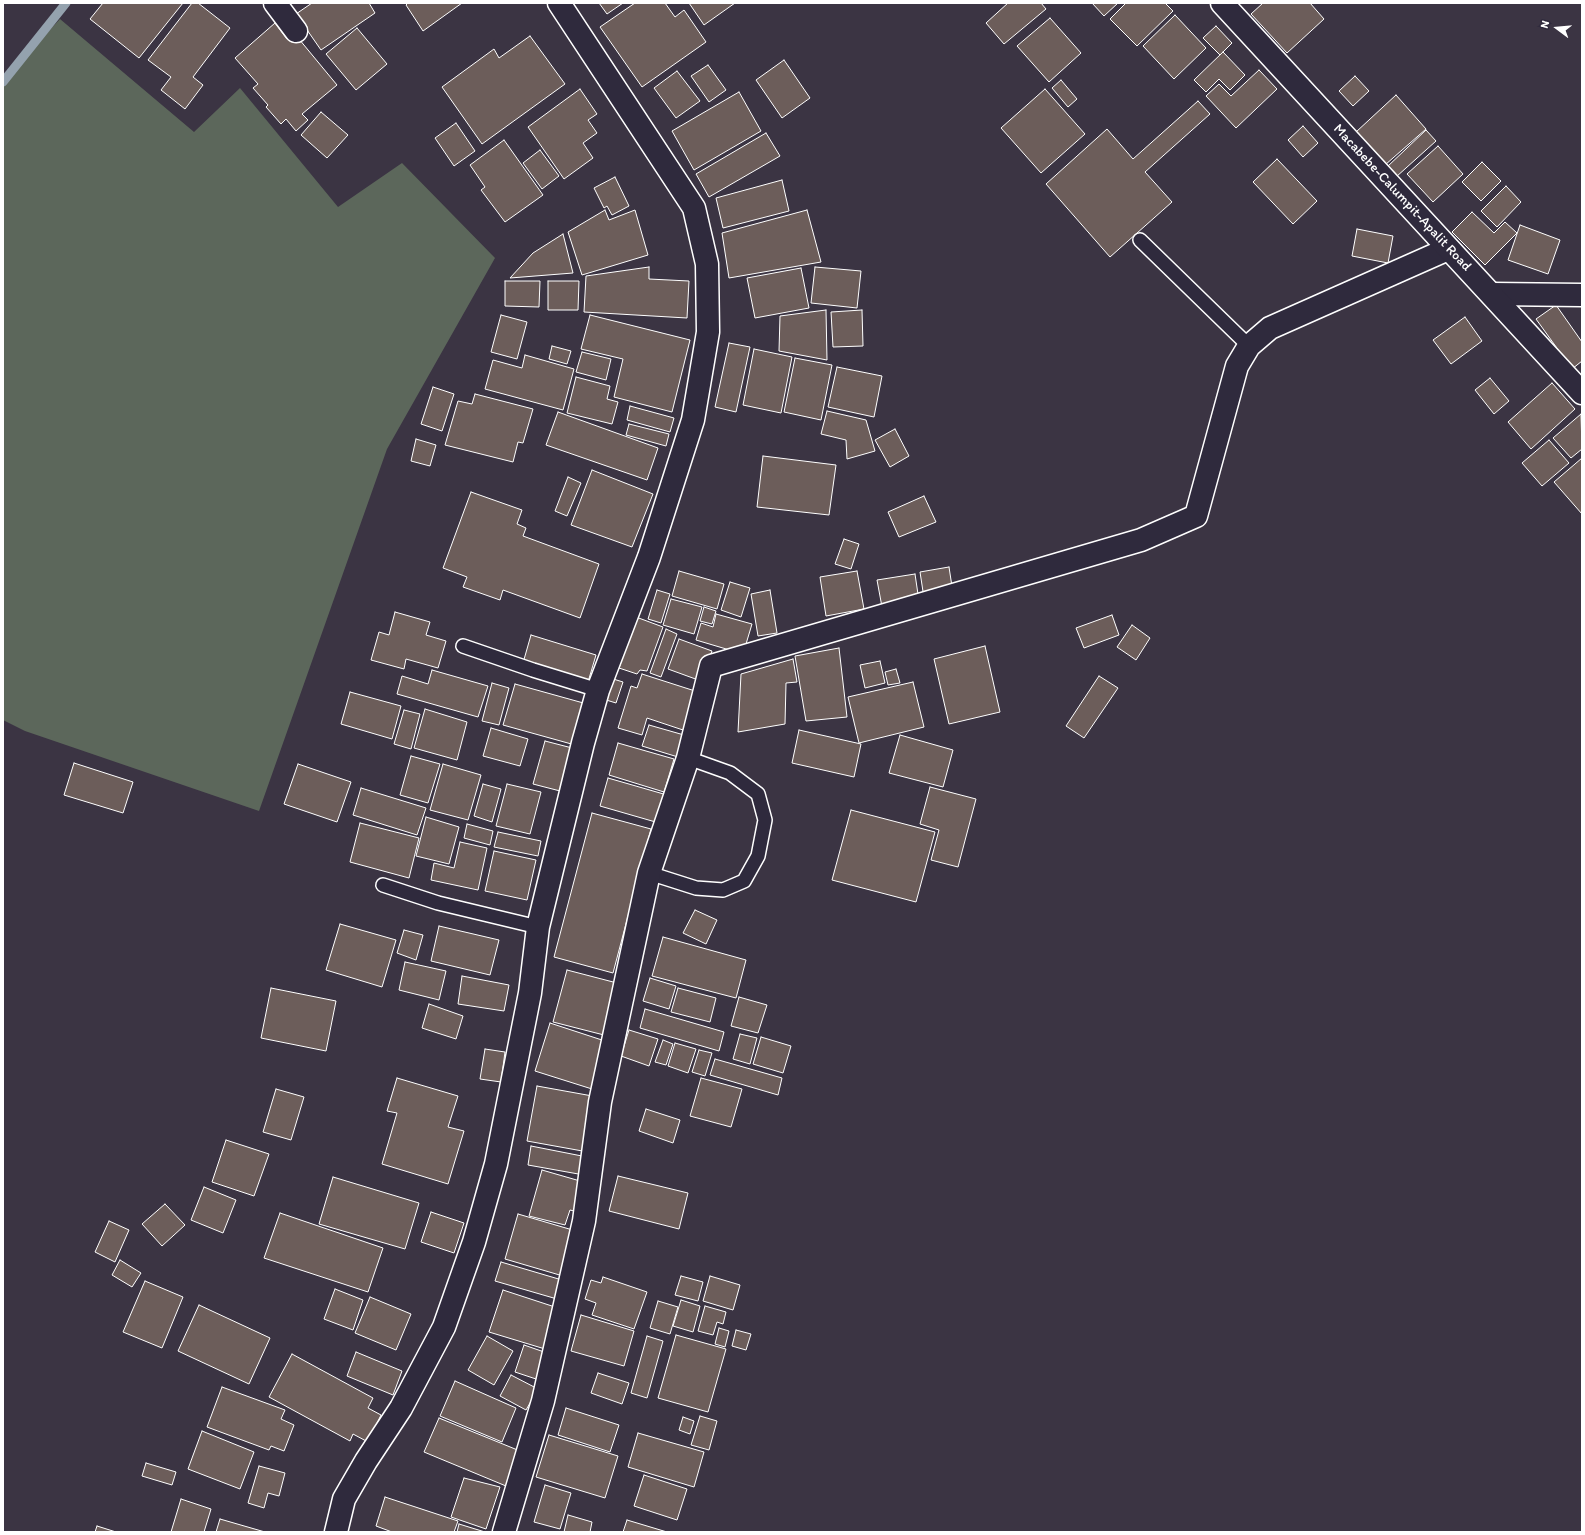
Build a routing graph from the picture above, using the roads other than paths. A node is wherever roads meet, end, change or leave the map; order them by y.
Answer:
1 (275, 3) edge
2 (558, 3) edge
3 (1222, 3) edge
4 (296, 31) dead end
5 (1140, 240) dead end
6 (1448, 249) junction
7 (1492, 294) junction
8 (1582, 295) edge
9 (1249, 346) junction
10 (1582, 393) edge
11 (463, 646) dead end
12 (598, 690) junction
13 (688, 758) junction
14 (649, 873) junction
15 (383, 885) dead end
16 (538, 927) junction
17 (336, 1532) edge
18 (504, 1532) edge

1 - 4 street
2 - 12 street
3 - 6 street, Macabebe-Calumpit-Apalit Road
5 - 9 lane
6 - 7 street, Macabebe-Calumpit-Apalit Road
6 - 9 street
7 - 8 street
7 - 10 street, Macabebe-Calumpit-Apalit Road
9 - 13 street
11 - 12 lane
12 - 16 street
13 - 14 street
13 - 14 lane
14 - 18 street
15 - 16 lane
16 - 17 street

